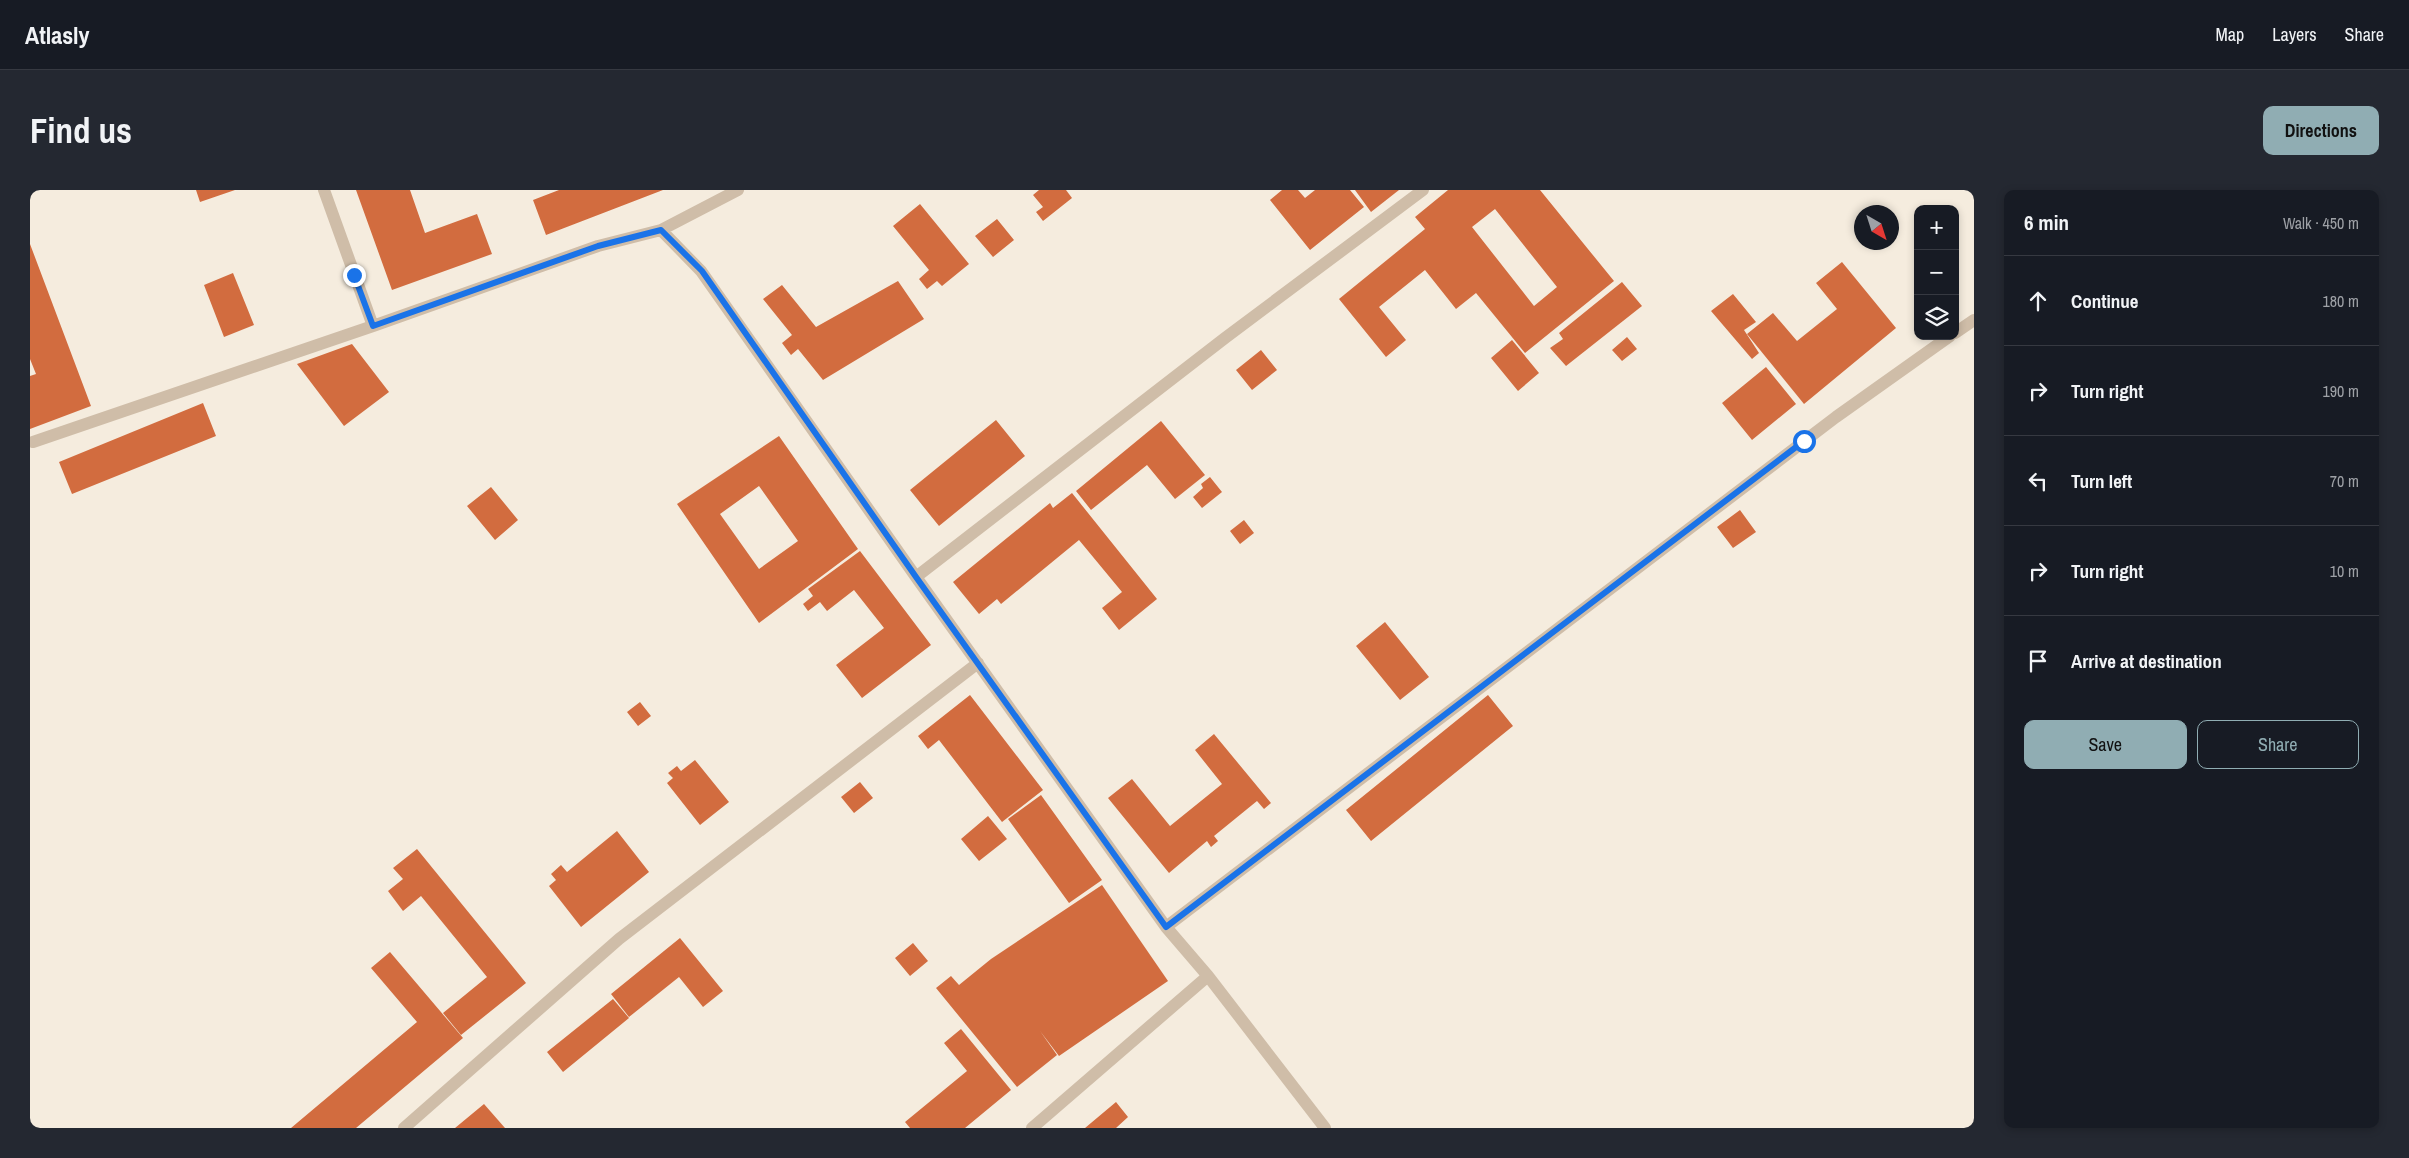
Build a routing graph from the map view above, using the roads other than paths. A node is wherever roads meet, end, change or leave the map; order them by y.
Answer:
1 (324, 190) edge
2 (738, 190) edge
3 (1423, 190) edge
4 (661, 230) junction
5 (1974, 320) edge
6 (373, 326) junction
7 (1959, 330) edge
8 (1944, 340) edge
9 (33, 442) dead end
10 (916, 577) junction
11 (978, 664) junction
12 (1166, 927) junction
13 (1208, 976) junction
14 (404, 1128) edge
15 (1032, 1128) edge
16 (1324, 1128) edge

1 - 6 street
2 - 4 street
3 - 10 street
4 - 6 street
4 - 10 street
5 - 7 street
6 - 9 street
8 - 12 street
10 - 11 street
11 - 12 street
11 - 14 street
12 - 13 street
13 - 15 street
13 - 16 street

